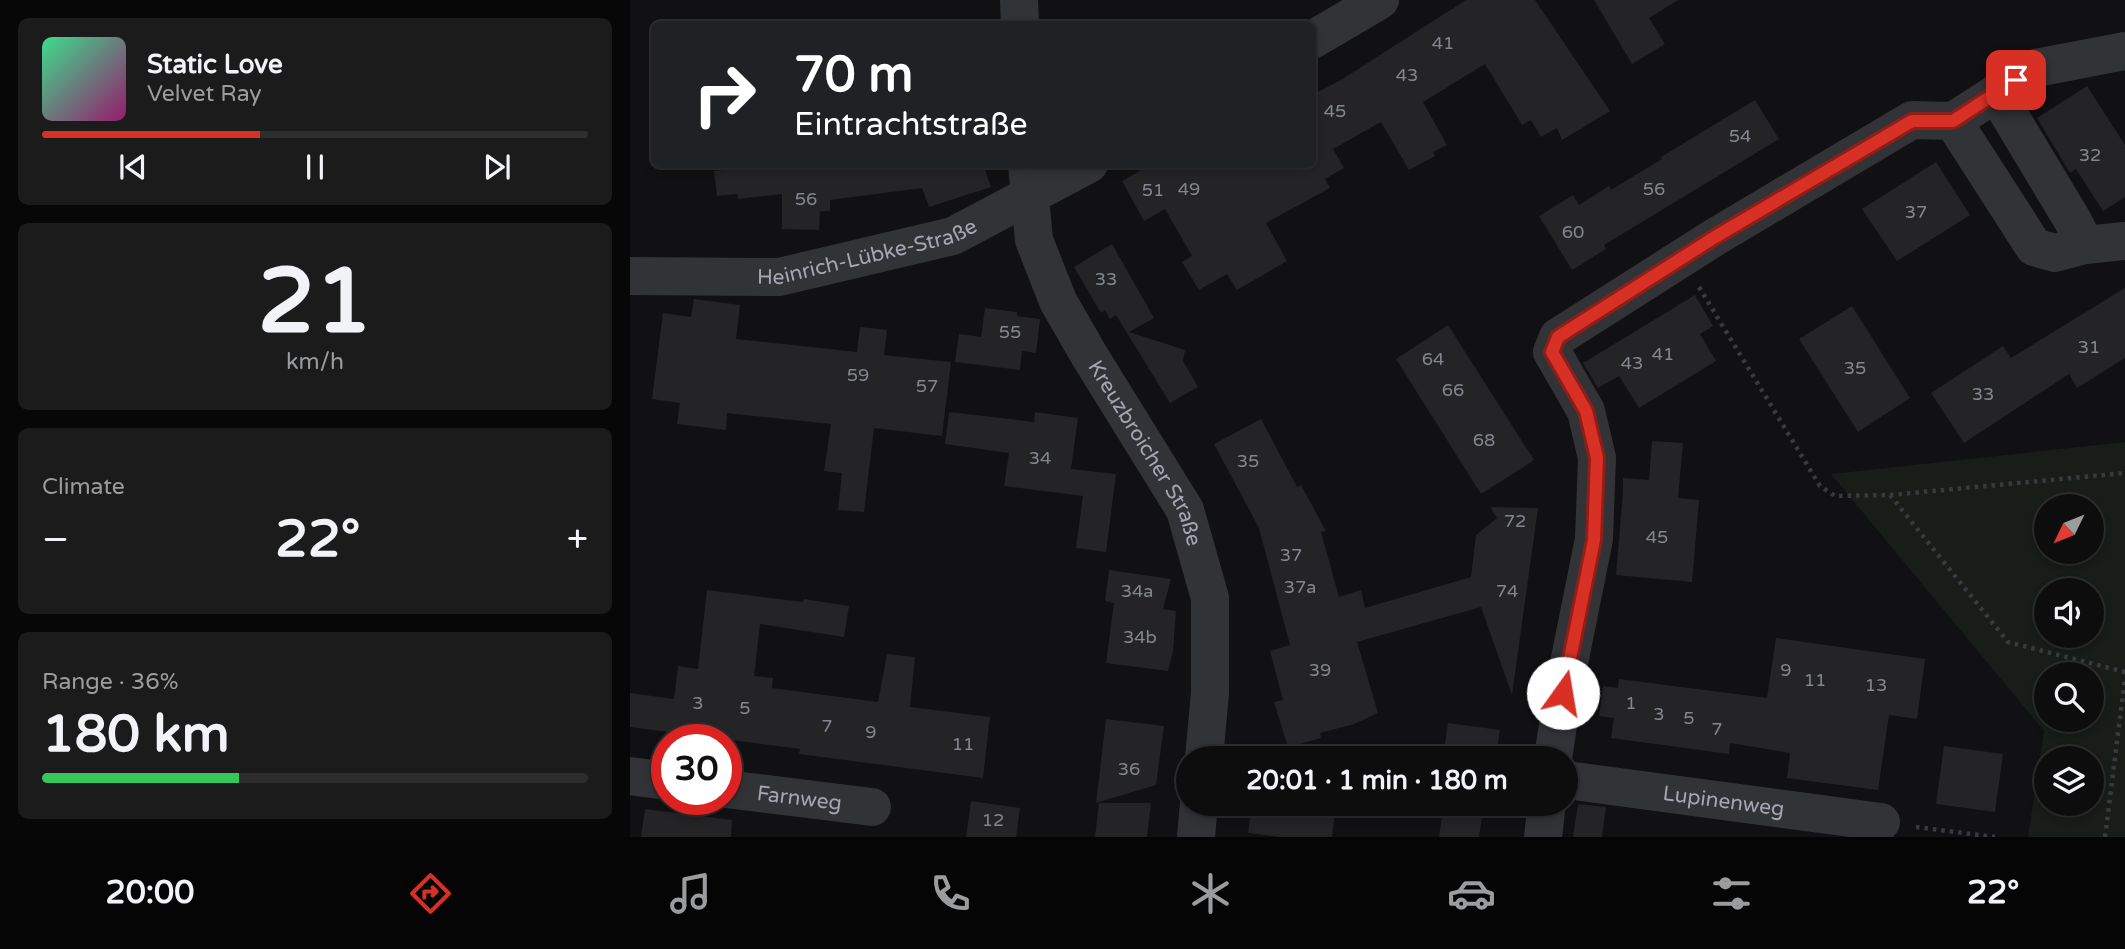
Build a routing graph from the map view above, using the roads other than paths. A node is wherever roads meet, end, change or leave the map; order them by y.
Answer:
1 (1019, 0) edge
2 (1366, 4) edge
3 (1020, 21) edge
4 (1316, 37) edge
5 (2125, 51) edge
6 (1996, 93) junction
7 (1953, 121) junction
8 (1074, 168) edge
9 (1028, 181) edge
10 (2125, 241) edge
11 (2085, 245) junction
12 (630, 276) edge
13 (1205, 746) edge
14 (1555, 746) edge
15 (630, 776) edge
16 (651, 779) edge
17 (1578, 782) edge
18 (742, 791) edge
19 (872, 807) dead end
20 (1198, 816) edge
21 (1545, 816) edge
22 (1881, 822) road end
23 (1196, 837) edge
24 (1543, 837) edge

1 - 3 street
2 - 4 street
5 - 6 street
6 - 7 street
6 - 11 street
7 - 11 street
7 - 14 street
8 - 9 street, Heinrich-Lübke-Straße
9 - 12 street, Heinrich-Lübke-Straße
9 - 13 street, Kreuzbroicher Straße
10 - 11 street
15 - 16 street
17 - 22 street, Lupinenweg
18 - 19 street, Farnweg
20 - 23 street
21 - 24 street

